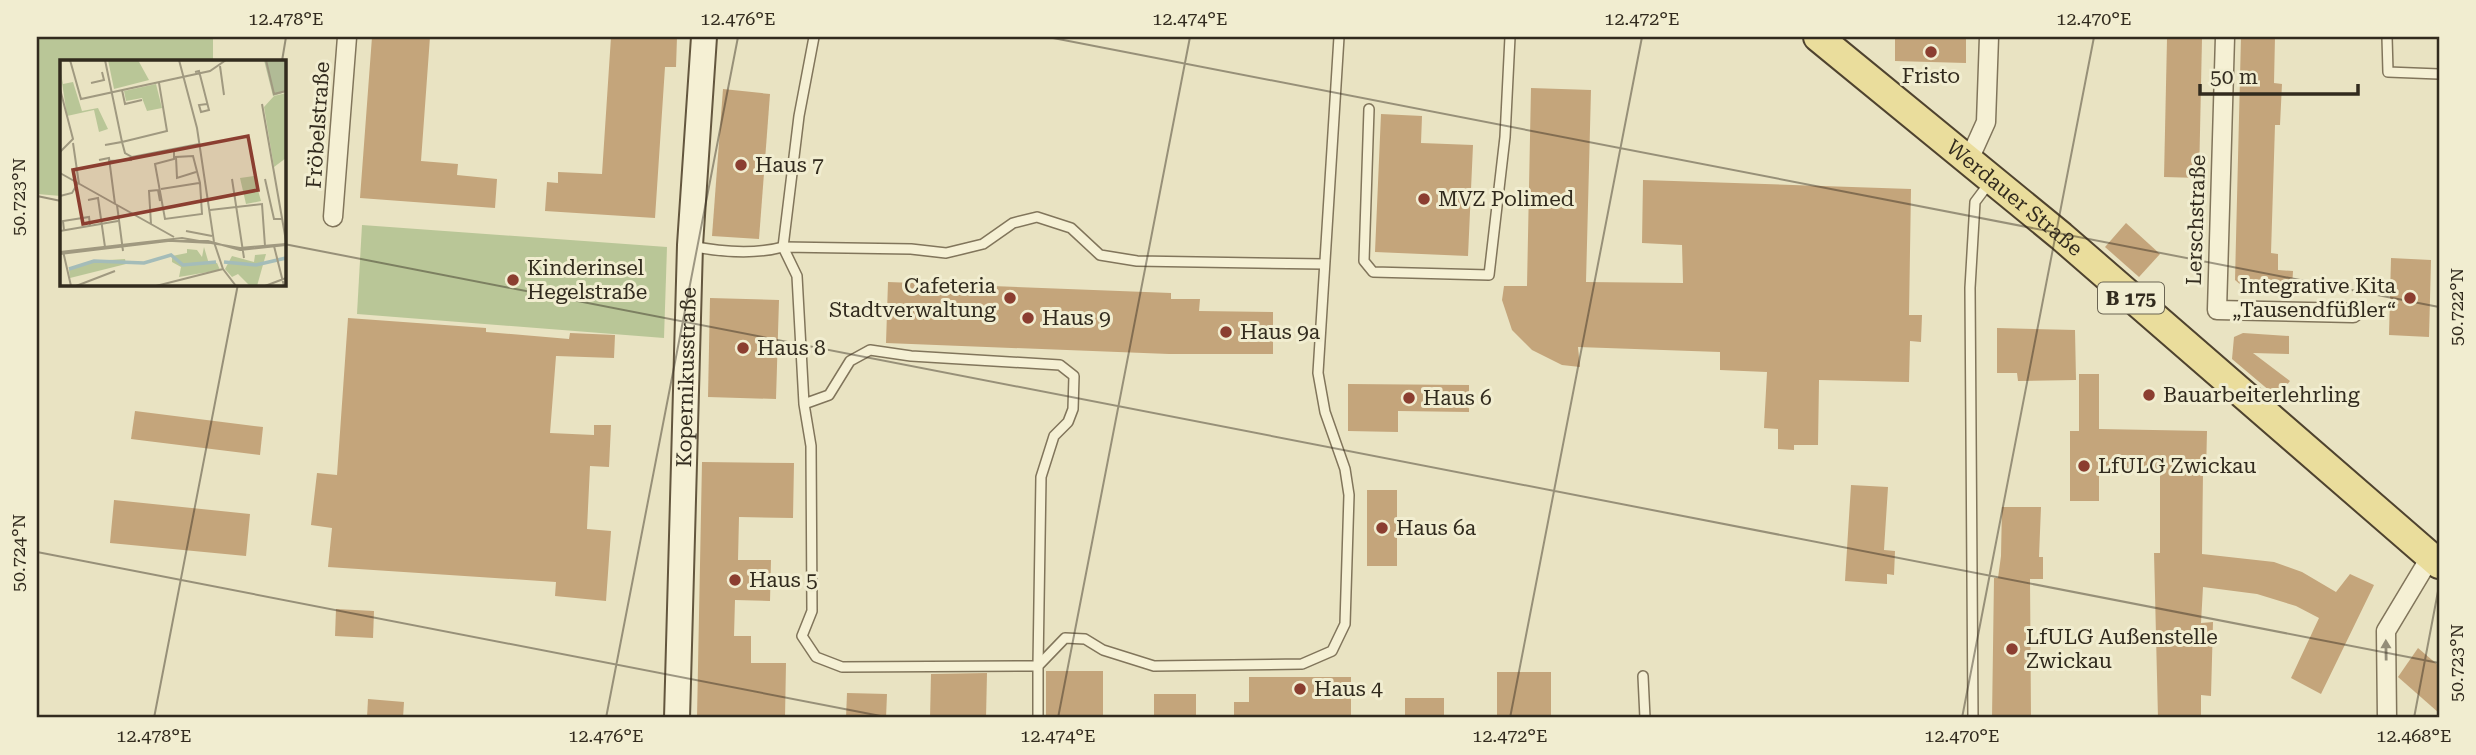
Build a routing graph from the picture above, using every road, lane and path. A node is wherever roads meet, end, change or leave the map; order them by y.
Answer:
1 (347, 37) edge
2 (704, 37) edge
3 (814, 37) edge
4 (1339, 37) edge
5 (1510, 37) edge
6 (1818, 37) edge
7 (1989, 37) edge
8 (2225, 37) edge
9 (2388, 37) edge
10 (2439, 74) edge
11 (1369, 109) dead end
12 (1968, 162) junction
13 (1991, 181) junction
14 (333, 217) dead end
15 (690, 245) junction
16 (783, 247) junction
17 (1324, 264) junction
18 (2353, 313) dead end
19 (804, 404) junction
20 (2435, 560) edge
21 (1038, 666) junction
22 (1643, 677) dead end
23 (677, 718) edge
24 (1038, 718) edge
25 (1645, 718) edge
26 (1973, 718) edge
27 (2387, 718) edge

1 - 14 street, Fröbelstraße
2 - 15 street, Kopernikusstraße
3 - 16 lane
4 - 17 lane
5 - 11 lane
6 - 12 main road, Werdauer Straße / B 175
7 - 12 street
8 - 18 street, Lerschstraße
9 - 10 lane
12 - 13 main road, Werdauer Straße / B 175
13 - 20 main road, Werdauer Straße / B 175
13 - 26 lane
15 - 16 lane
15 - 23 street, Kopernikusstraße
16 - 17 lane
16 - 19 lane
17 - 21 lane
19 - 21 lane
19 - 21 lane
27 -> 20 street, Werdauer Straße
21 - 24 lane
22 - 25 lane

